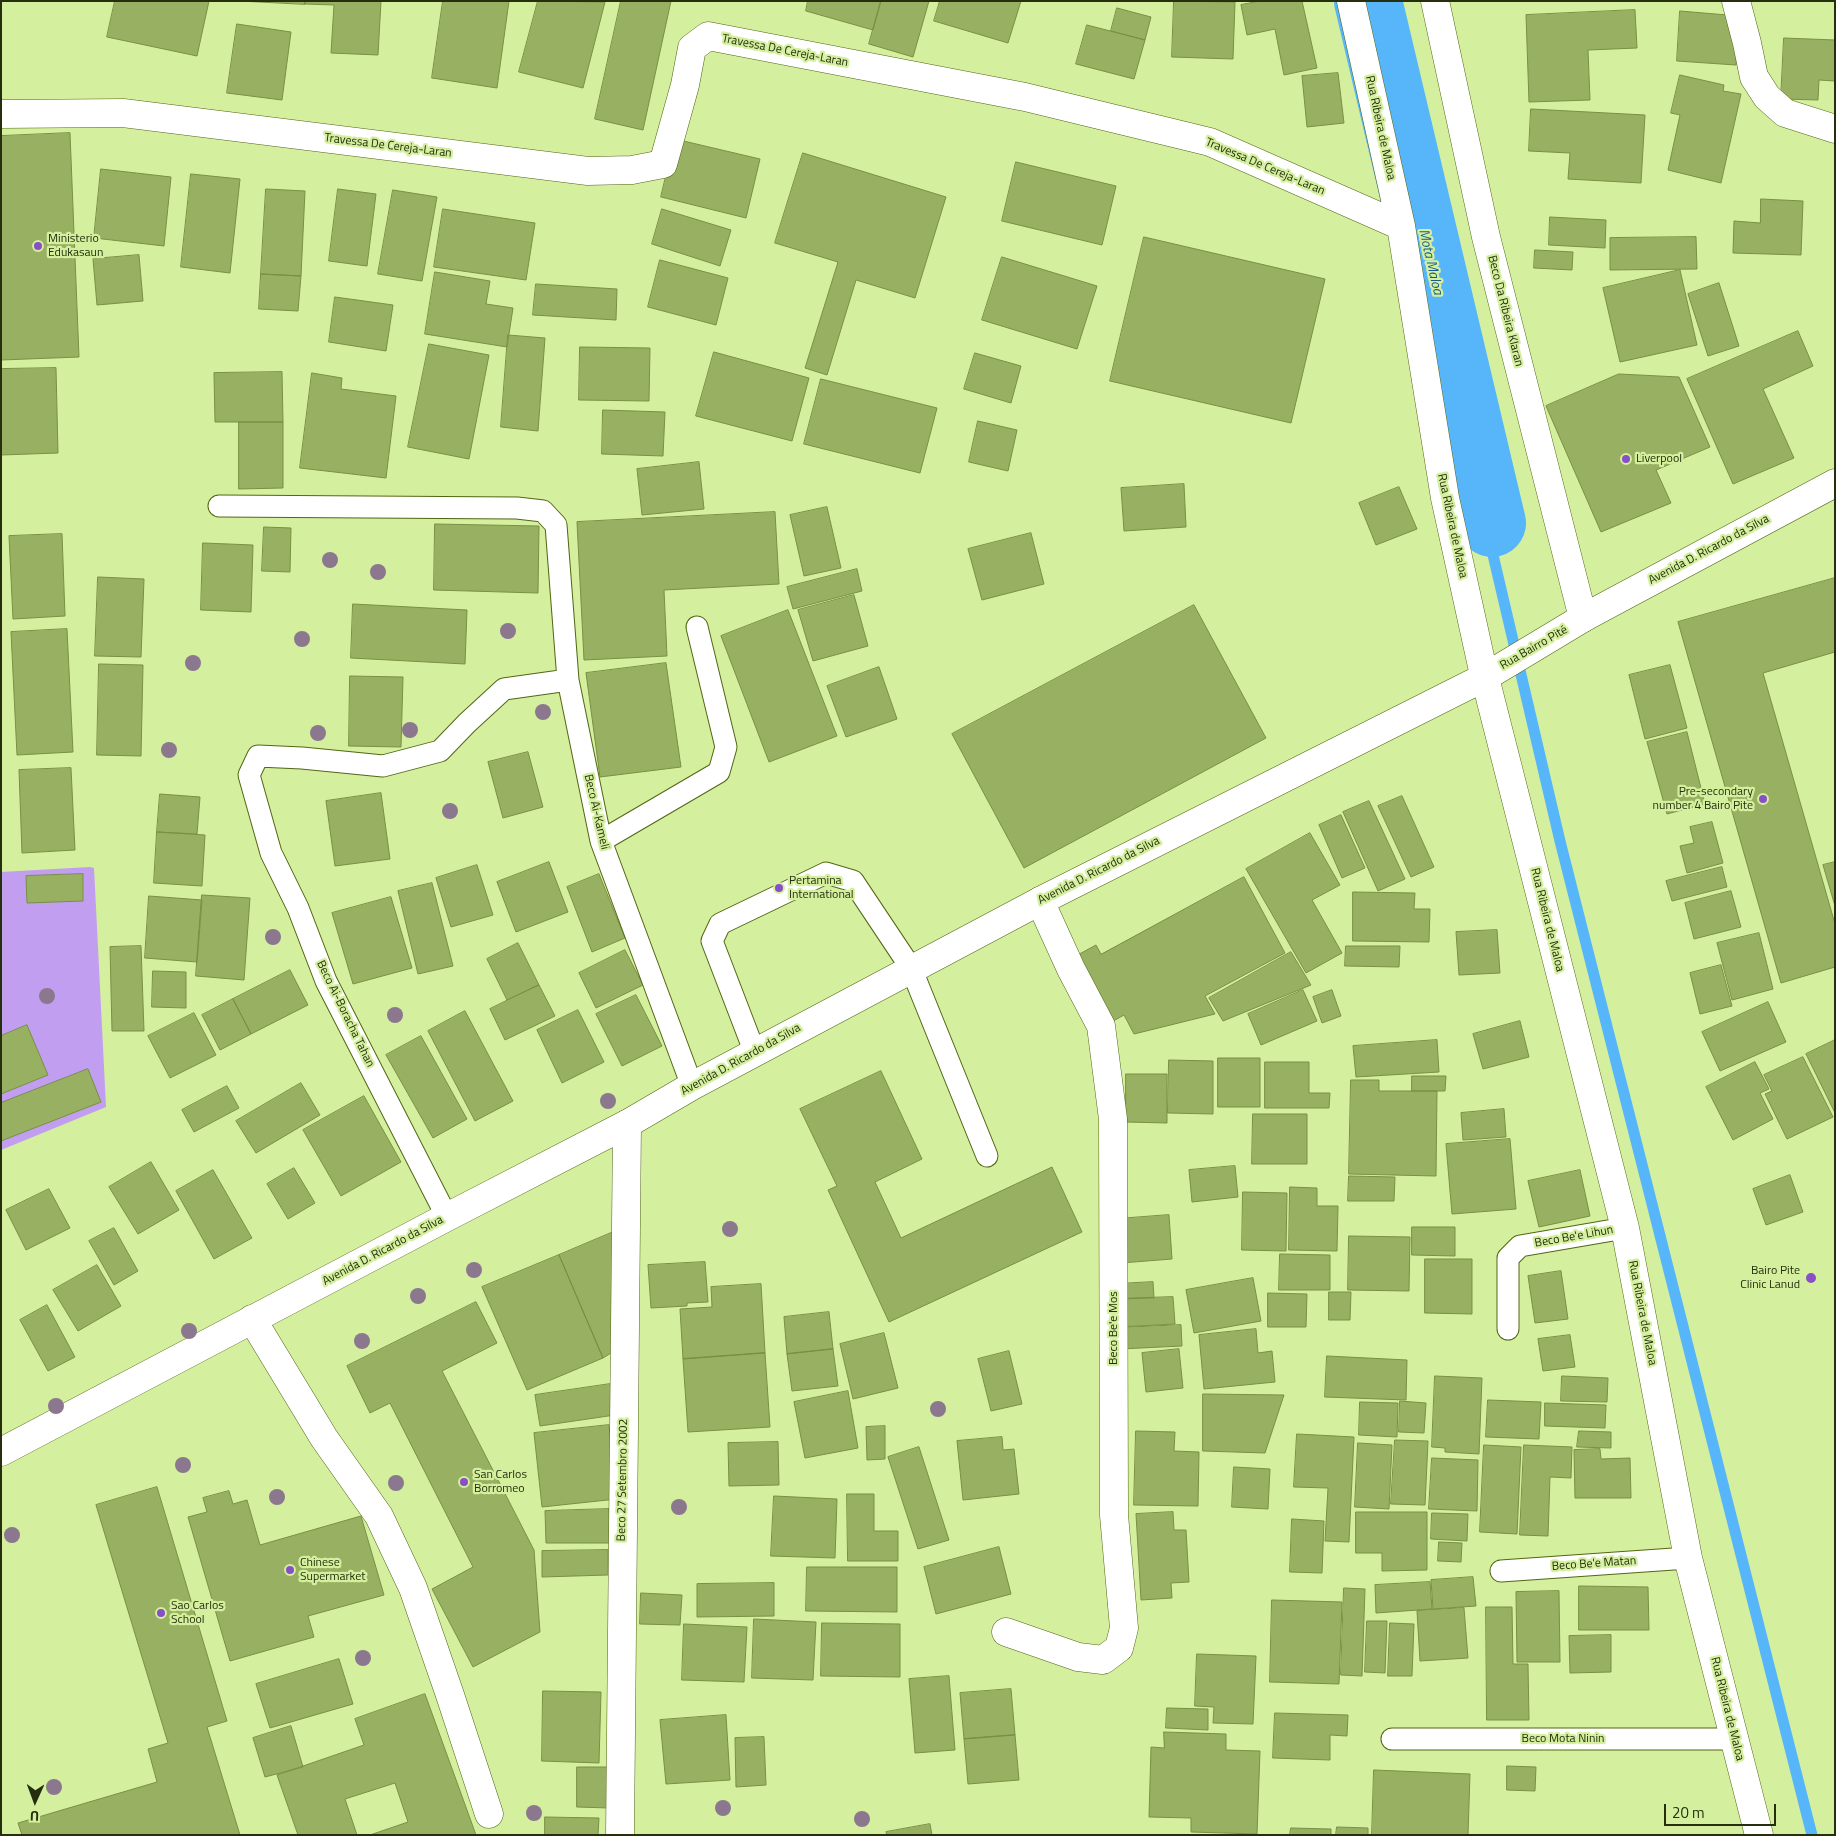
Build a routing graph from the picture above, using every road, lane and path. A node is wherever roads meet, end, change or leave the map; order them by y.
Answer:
1 (1352, 1) edge
2 (1436, 1) edge
3 (1736, 1) edge
4 (1, 114) edge
5 (1835, 129) edge
6 (1401, 226) junction
7 (1835, 483) edge
8 (219, 506) dead end
9 (1579, 621) junction
10 (697, 627) dead end
11 (1485, 677) junction
12 (568, 680) junction
13 (601, 841) junction
14 (1040, 901) junction
15 (910, 968) junction
16 (755, 1053) junction
17 (692, 1086) junction
18 (627, 1124) junction
19 (987, 1156) dead end
20 (447, 1217) junction
21 (1625, 1228) junction
22 (252, 1319) junction
23 (1508, 1329) dead end
24 (1, 1452) edge
25 (1688, 1558) junction
26 (1500, 1571) dead end
27 (1006, 1632) dead end
28 (1392, 1739) dead end
29 (1734, 1739) junction
30 (489, 1814) dead end
31 (620, 1835) edge
32 (1759, 1835) edge

1 - 6 street, Rua Ribeira de Maloa
2 - 9 street, Beco Da Ribeira Klaran
3 - 5 street
4 - 6 street, Travessa De Cereja-Laran
6 - 11 street, Rua Ribeira de Maloa
7 - 9 street, Avenida D. Ricardo da Silva
8 - 12 lane, Beco Ai-Kameli
9 - 11 street, Rua Bairro Pité
10 - 13 lane
11 - 14 street, Avenida D. Ricardo da Silva
11 - 21 street, Rua Ribeira de Maloa
12 - 13 lane, Beco Ai-Kameli
12 - 20 lane, Beco Ai-Boracha Tahan
13 - 17 lane, Beco Ai-Kameli
14 - 15 street, Avenida D. Ricardo da Silva
14 - 27 street, Beco Be'e Mos
15 - 16 street, Avenida D. Ricardo da Silva
15 - 16 lane
15 - 19 lane
16 - 17 street, Avenida D. Ricardo da Silva
17 - 18 street, Avenida D. Ricardo da Silva
18 - 20 street, Avenida D. Ricardo da Silva
18 - 31 street, Beco 27 Setembro 2002
20 - 22 street, Avenida D. Ricardo da Silva
21 - 23 lane, Beco Be'e Lihun
21 - 25 street, Rua Ribeira de Maloa
22 - 24 street, Avenida D. Ricardo da Silva
22 - 30 street
25 - 26 lane, Beco Be'e Matan
25 - 29 street, Rua Ribeira de Maloa
28 - 29 lane, Beco Mota Ninin
29 - 32 street, Rua Ribeira de Maloa

